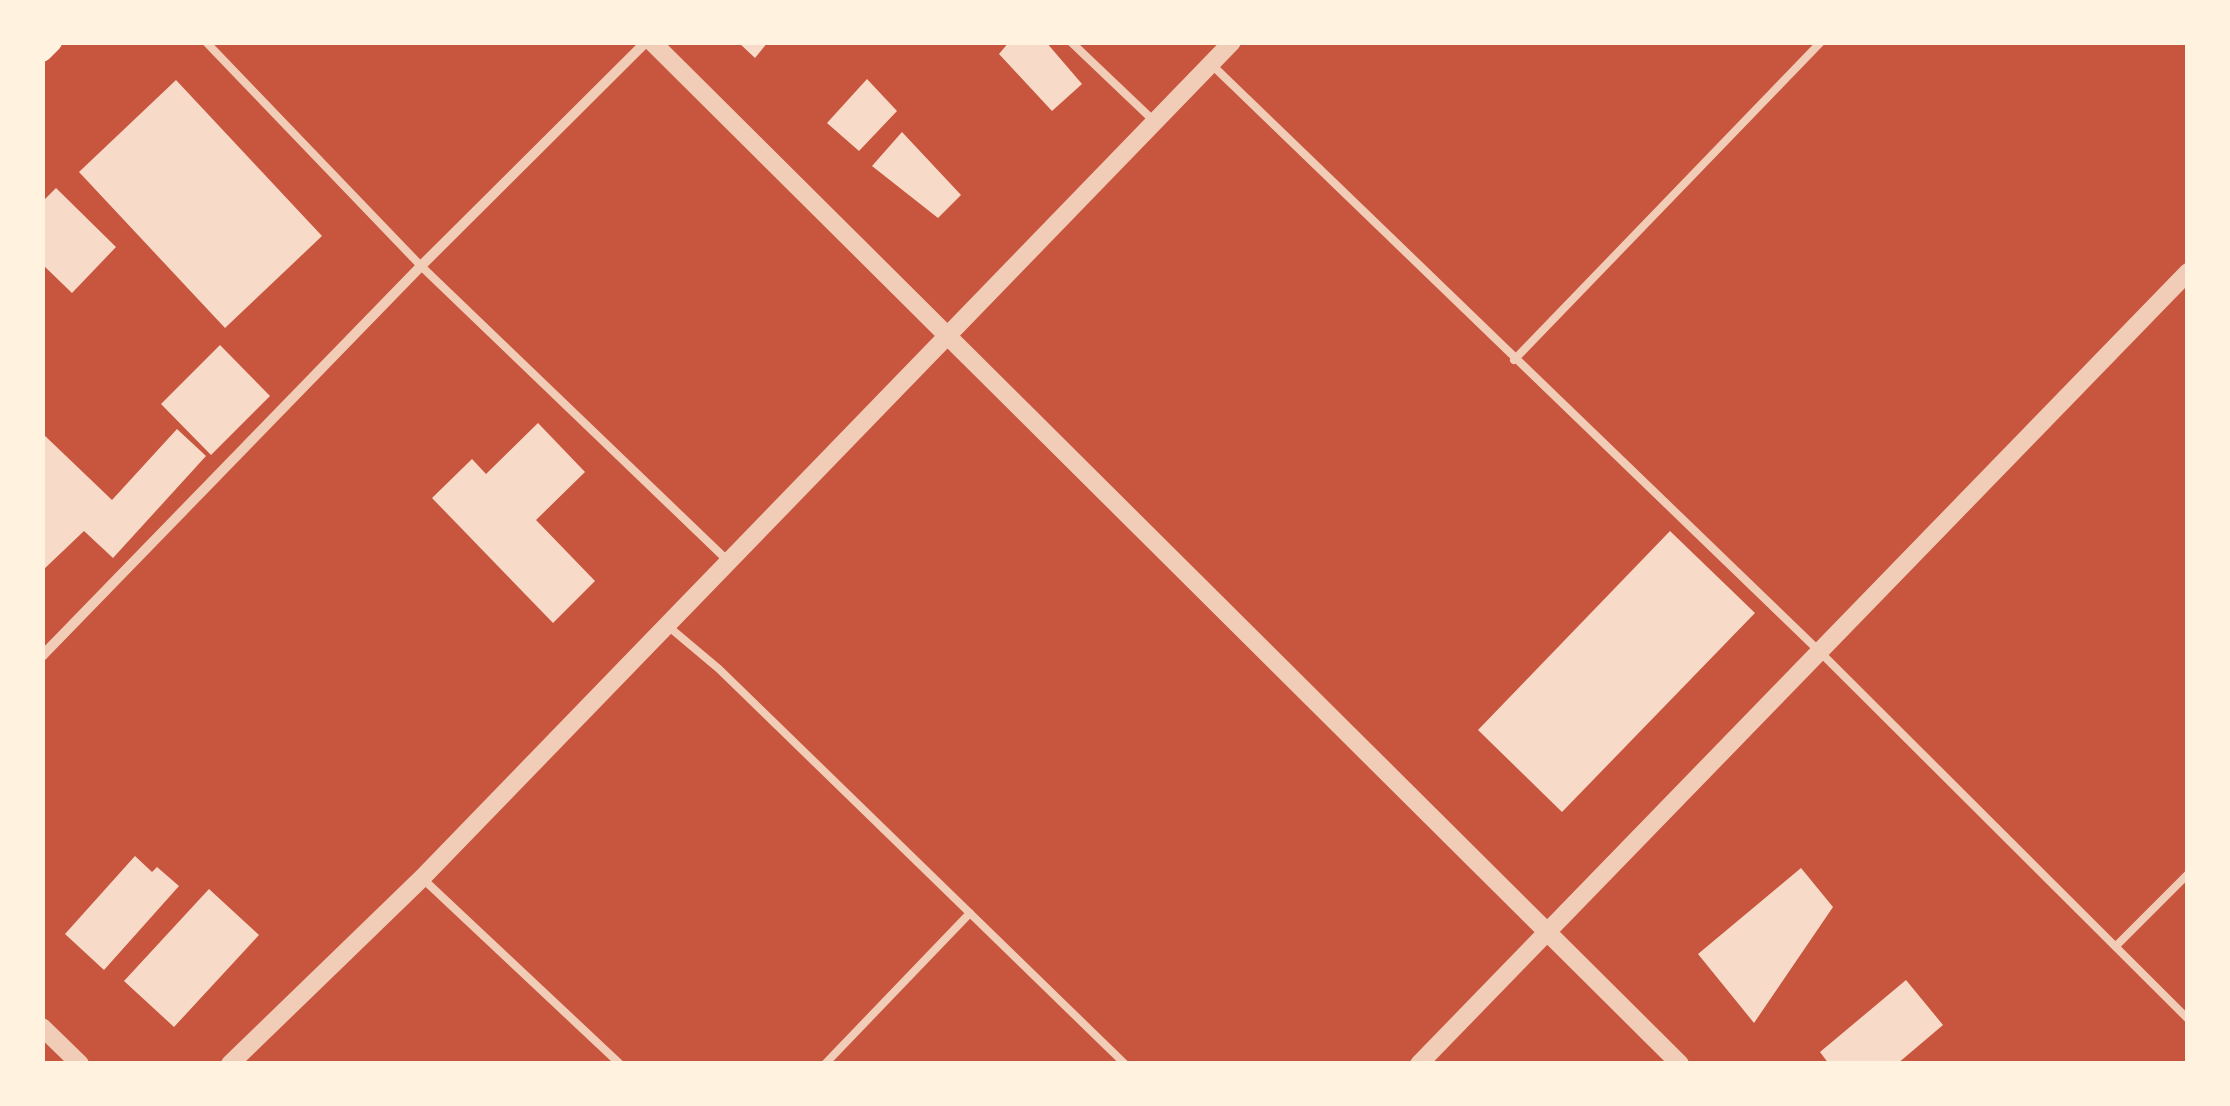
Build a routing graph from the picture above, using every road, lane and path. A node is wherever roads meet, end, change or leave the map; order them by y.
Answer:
1 (52, 42) edge
2 (206, 42) edge
3 (649, 42) edge
4 (1070, 42) edge
5 (1232, 42) edge
6 (1821, 42) edge
7 (42, 52) edge
8 (1211, 64) junction
9 (1155, 122) junction
10 (422, 266) junction
11 (2188, 272) edge
12 (945, 335) junction
13 (1514, 360) junction
14 (727, 560) junction
15 (665, 624) junction
16 (1818, 650) junction
17 (42, 656) edge
18 (2188, 874) edge
19 (422, 878) junction
20 (970, 913) junction
21 (1546, 934) junction
22 (2116, 946) junction
23 (2188, 1019) edge
24 (42, 1027) edge
25 (80, 1064) edge
26 (230, 1064) edge
27 (620, 1064) edge
28 (825, 1064) edge
29 (1125, 1064) edge
30 (1419, 1064) edge
31 (1680, 1064) edge

1 - 7 main road
2 - 10 lane
3 - 10 street
3 - 12 street
4 - 9 lane
5 - 8 street
6 - 13 lane
8 - 9 street
8 - 13 lane
9 - 12 street
10 - 14 lane
10 - 17 street
11 - 16 street
12 - 14 street
12 - 21 street
13 - 16 lane
14 - 15 street
15 - 19 street
15 - 20 lane
16 - 21 street
16 - 22 lane
18 - 22 lane
19 - 26 street
19 - 27 lane
20 - 28 lane
20 - 29 lane
21 - 30 street
21 - 31 street
22 - 23 lane
24 - 25 street

